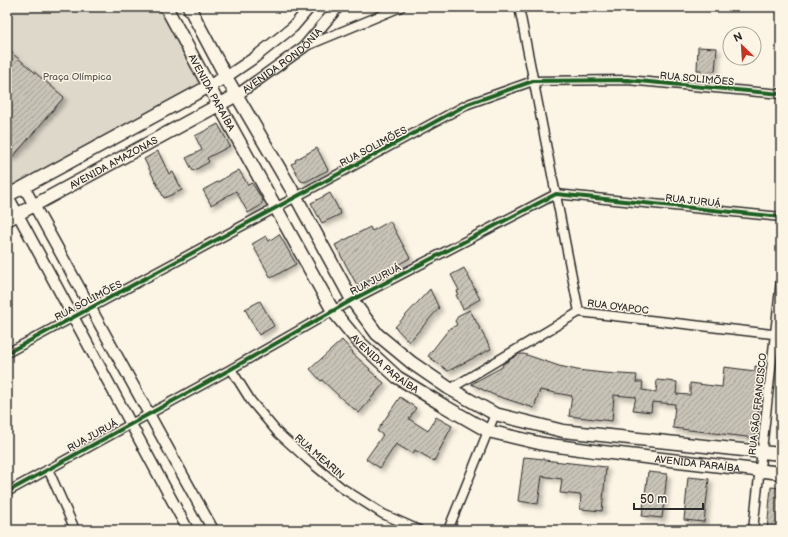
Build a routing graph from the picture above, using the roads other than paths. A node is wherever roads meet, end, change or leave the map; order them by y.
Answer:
1 (166, 7) edge
2 (189, 7) edge
3 (310, 7) edge
4 (338, 7) edge
5 (401, 7) edge
6 (519, 7) edge
7 (390, 9) edge
8 (304, 47) junction
9 (226, 77) junction
10 (534, 81) junction
11 (210, 86) junction
12 (781, 94) edge
13 (237, 95) junction
14 (219, 105) junction
15 (24, 187) junction
16 (556, 194) junction
17 (7, 196) edge
18 (296, 197) junction
19 (34, 205) junction
20 (276, 208) junction
21 (12, 217) edge
22 (781, 217) edge
23 (781, 280) edge
24 (352, 300) junction
25 (91, 308) junction
26 (333, 311) junction
27 (579, 312) junction
28 (73, 318) junction
29 (778, 335) edge
30 (7, 353) edge
31 (231, 369) junction
32 (450, 389) junction
33 (149, 413) junction
34 (495, 414) junction
35 (130, 423) junction
36 (488, 431) junction
37 (613, 436) junction
38 (762, 452) junction
39 (612, 453) junction
40 (781, 454) edge
41 (48, 469) junction
42 (760, 471) junction
43 (781, 473) edge
44 (7, 492) edge
45 (74, 530) edge
46 (188, 530) edge
47 (213, 530) edge
48 (420, 530) edge
49 (448, 530) edge
50 (753, 530) edge

1 - 11 main road, AVENIDA PARAÍBA
2 - 9 main road, AVENIDA PARAÍBA
3 - 9 street, AVENIDA RONDÔNIA
4 - 8 street, AVENIDA RONDÔNIA
5 - 7 street
6 - 10 street
7 - 8 street
8 - 13 street, AVENIDA RONDÔNIA
9 - 11 main road, AVENIDA RONDÔNIA
9 - 13 main road, AVENIDA PARAÍBA
10 - 12 street, RUA SOLIMÕES
10 - 16 street
10 - 18 street, RUA SOLIMÕES
11 - 14 main road, AVENIDA PARAÍBA
11 - 15 main road, AVENIDA AMAZONAS
13 - 14 main road, AVENIDA RONDÔNIA
13 - 18 main road, AVENIDA PARAÍBA
14 - 19 main road, AVENIDA AMAZONAS
14 - 20 main road, AVENIDA PARAÍBA
15 - 17 main road, AVENIDA AMAZONAS
15 - 19 street
16 - 22 street, RUA JURUÁ
16 - 24 street, RUA JURUÁ
16 - 27 street
17 - 21 street
18 - 20 street, RUA SOLIMÕES
18 - 24 main road, AVENIDA PARAÍBA
19 - 21 main road, AVENIDA AMAZONAS
19 - 25 street
20 - 25 street, RUA SOLIMÕES
20 - 26 main road, AVENIDA PARAÍBA
21 - 28 street
23 - 29 street, RUA SÃO FRANCISCO
24 - 26 street, RUA JURUÁ
24 - 32 main road, AVENIDA PARAÍBA
25 - 28 street, RUA SOLIMÕES
25 - 33 street
26 - 31 street, RUA JURUÁ
26 - 36 main road, AVENIDA PARAÍBA
27 - 29 street, RUA OYAPOC
27 - 32 street, RUA OYAPOC
28 - 30 street, RUA SOLIMÕES
28 - 35 street
29 - 38 street, RUA SÃO FRANCISCO
31 - 33 street, RUA JURUÁ
31 - 48 street, RUA MEARIN
32 - 34 main road, AVENIDA PARAÍBA
33 - 35 street, RUA JURUÁ
33 - 47 street
34 - 36 street
34 - 37 main road, AVENIDA PARAÍBA
35 - 41 street, RUA JURUÁ
35 - 46 street
36 - 39 main road, AVENIDA PARAÍBA
36 - 49 street
37 - 38 main road, AVENIDA PARAÍBA
37 - 39 main road
38 - 40 main road, AVENIDA PARAÍBA
38 - 42 street, RUA SÃO FRANCISCO
39 - 42 main road, AVENIDA PARAÍBA
41 - 44 street, RUA JURUÁ
41 - 45 street
42 - 43 main road, AVENIDA PARAÍBA
42 - 50 street, RUA SÃO FRANCISCO

